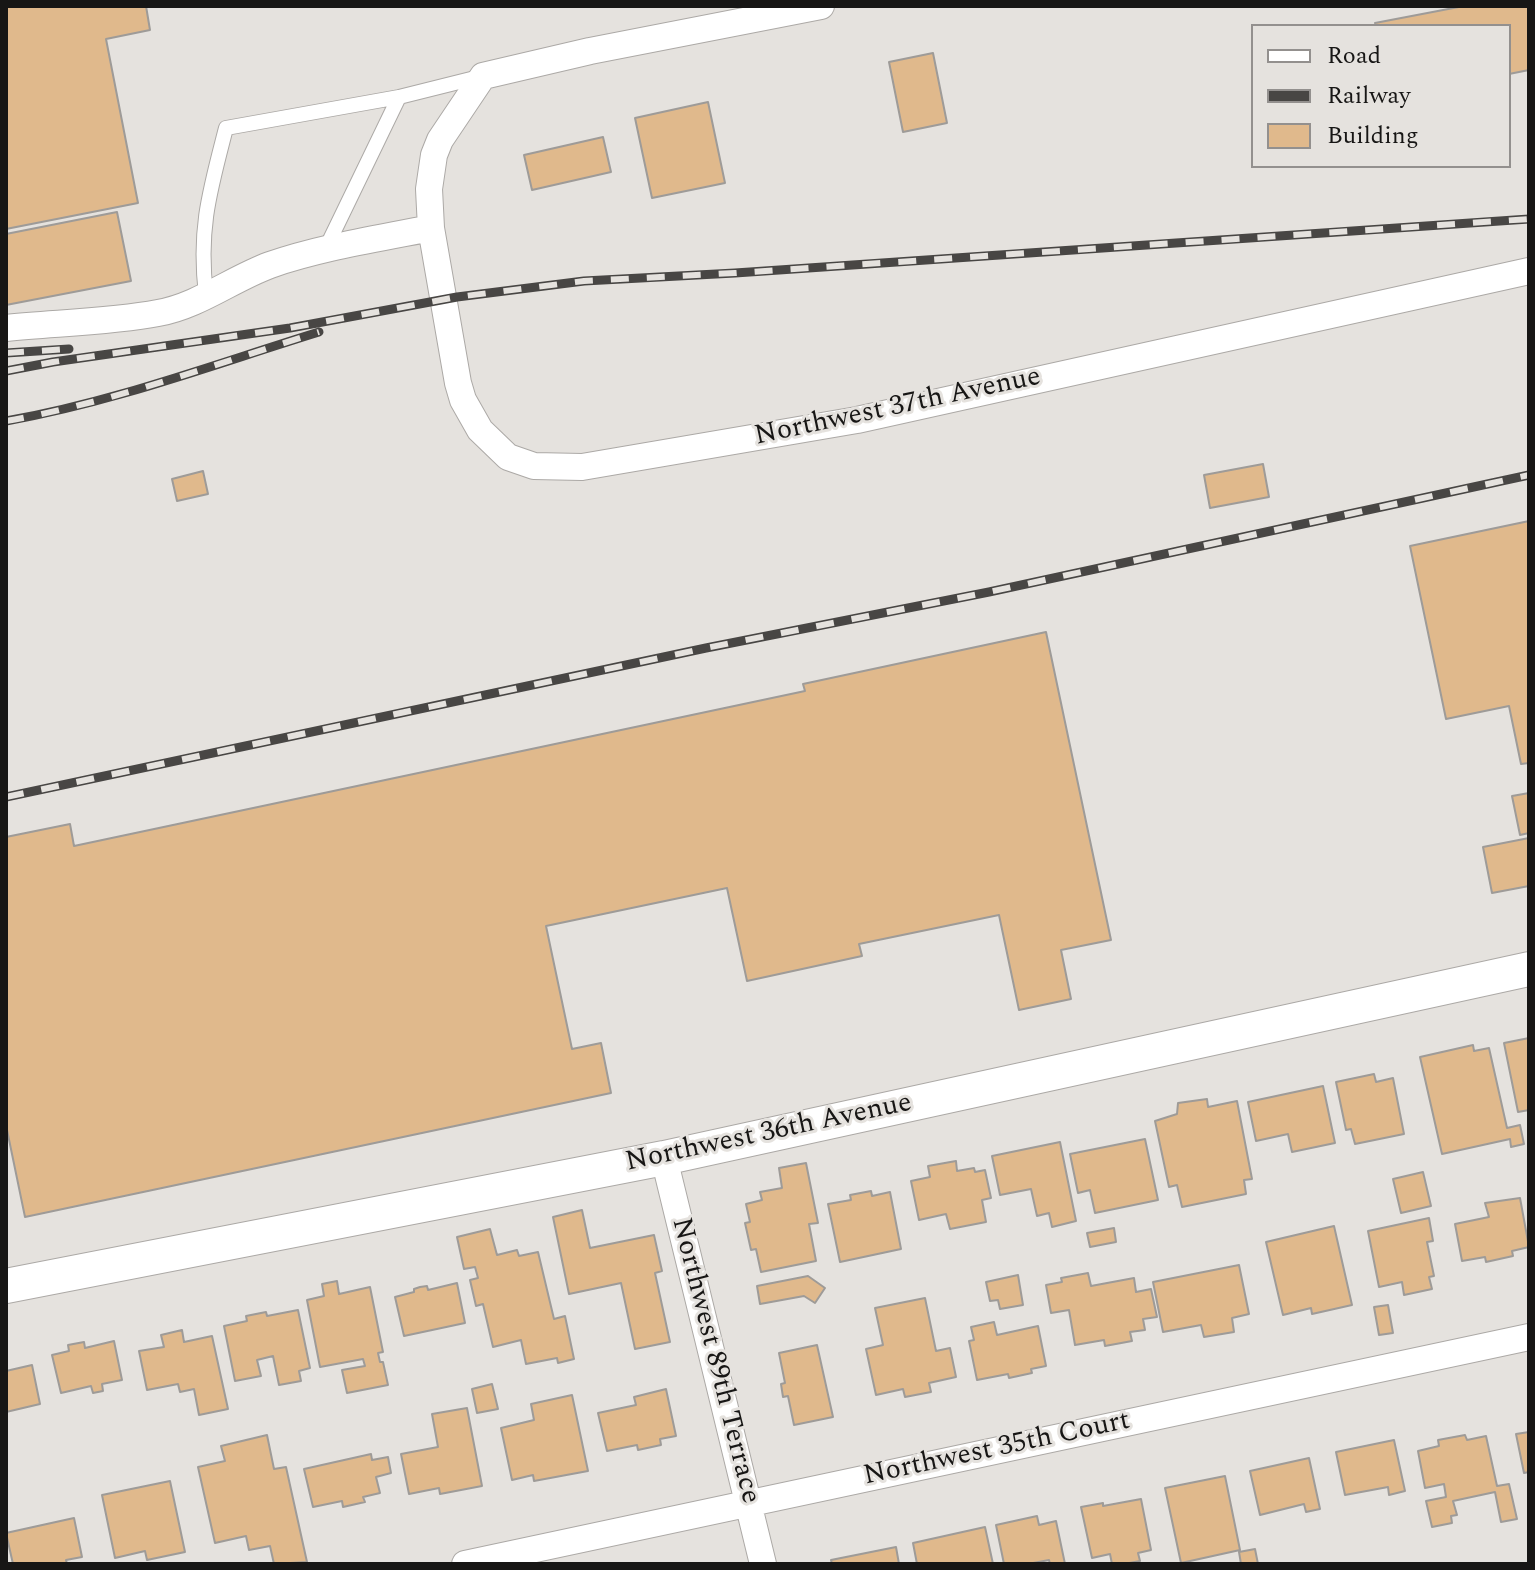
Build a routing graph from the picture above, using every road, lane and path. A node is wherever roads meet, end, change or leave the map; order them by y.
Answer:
1 (821, 6) edge
2 (483, 76) junction
3 (399, 97) junction
4 (431, 228) junction
5 (325, 250) junction
6 (1529, 271) edge
7 (206, 295) junction
8 (6, 328) edge
9 (1529, 969) edge
10 (664, 1158) junction
11 (6, 1286) edge
12 (1529, 1337) edge
13 (749, 1502) junction
14 (465, 1564) edge
15 (763, 1564) edge

1 - 2 street
2 - 3 lane
2 - 4 street, Northwest 37th Avenue
3 - 5 lane
3 - 7 lane
4 - 5 street
4 - 6 street, Northwest 37th Avenue
5 - 7 street
7 - 8 street
9 - 10 street, Northwest 36th Avenue
10 - 11 street, Northwest 36th Avenue
10 - 13 street, Northwest 89th Terrace
12 - 13 street, Northwest 35th Court
13 - 14 street, Northwest 35th Court
13 - 15 street, Northwest 89th Terrace

